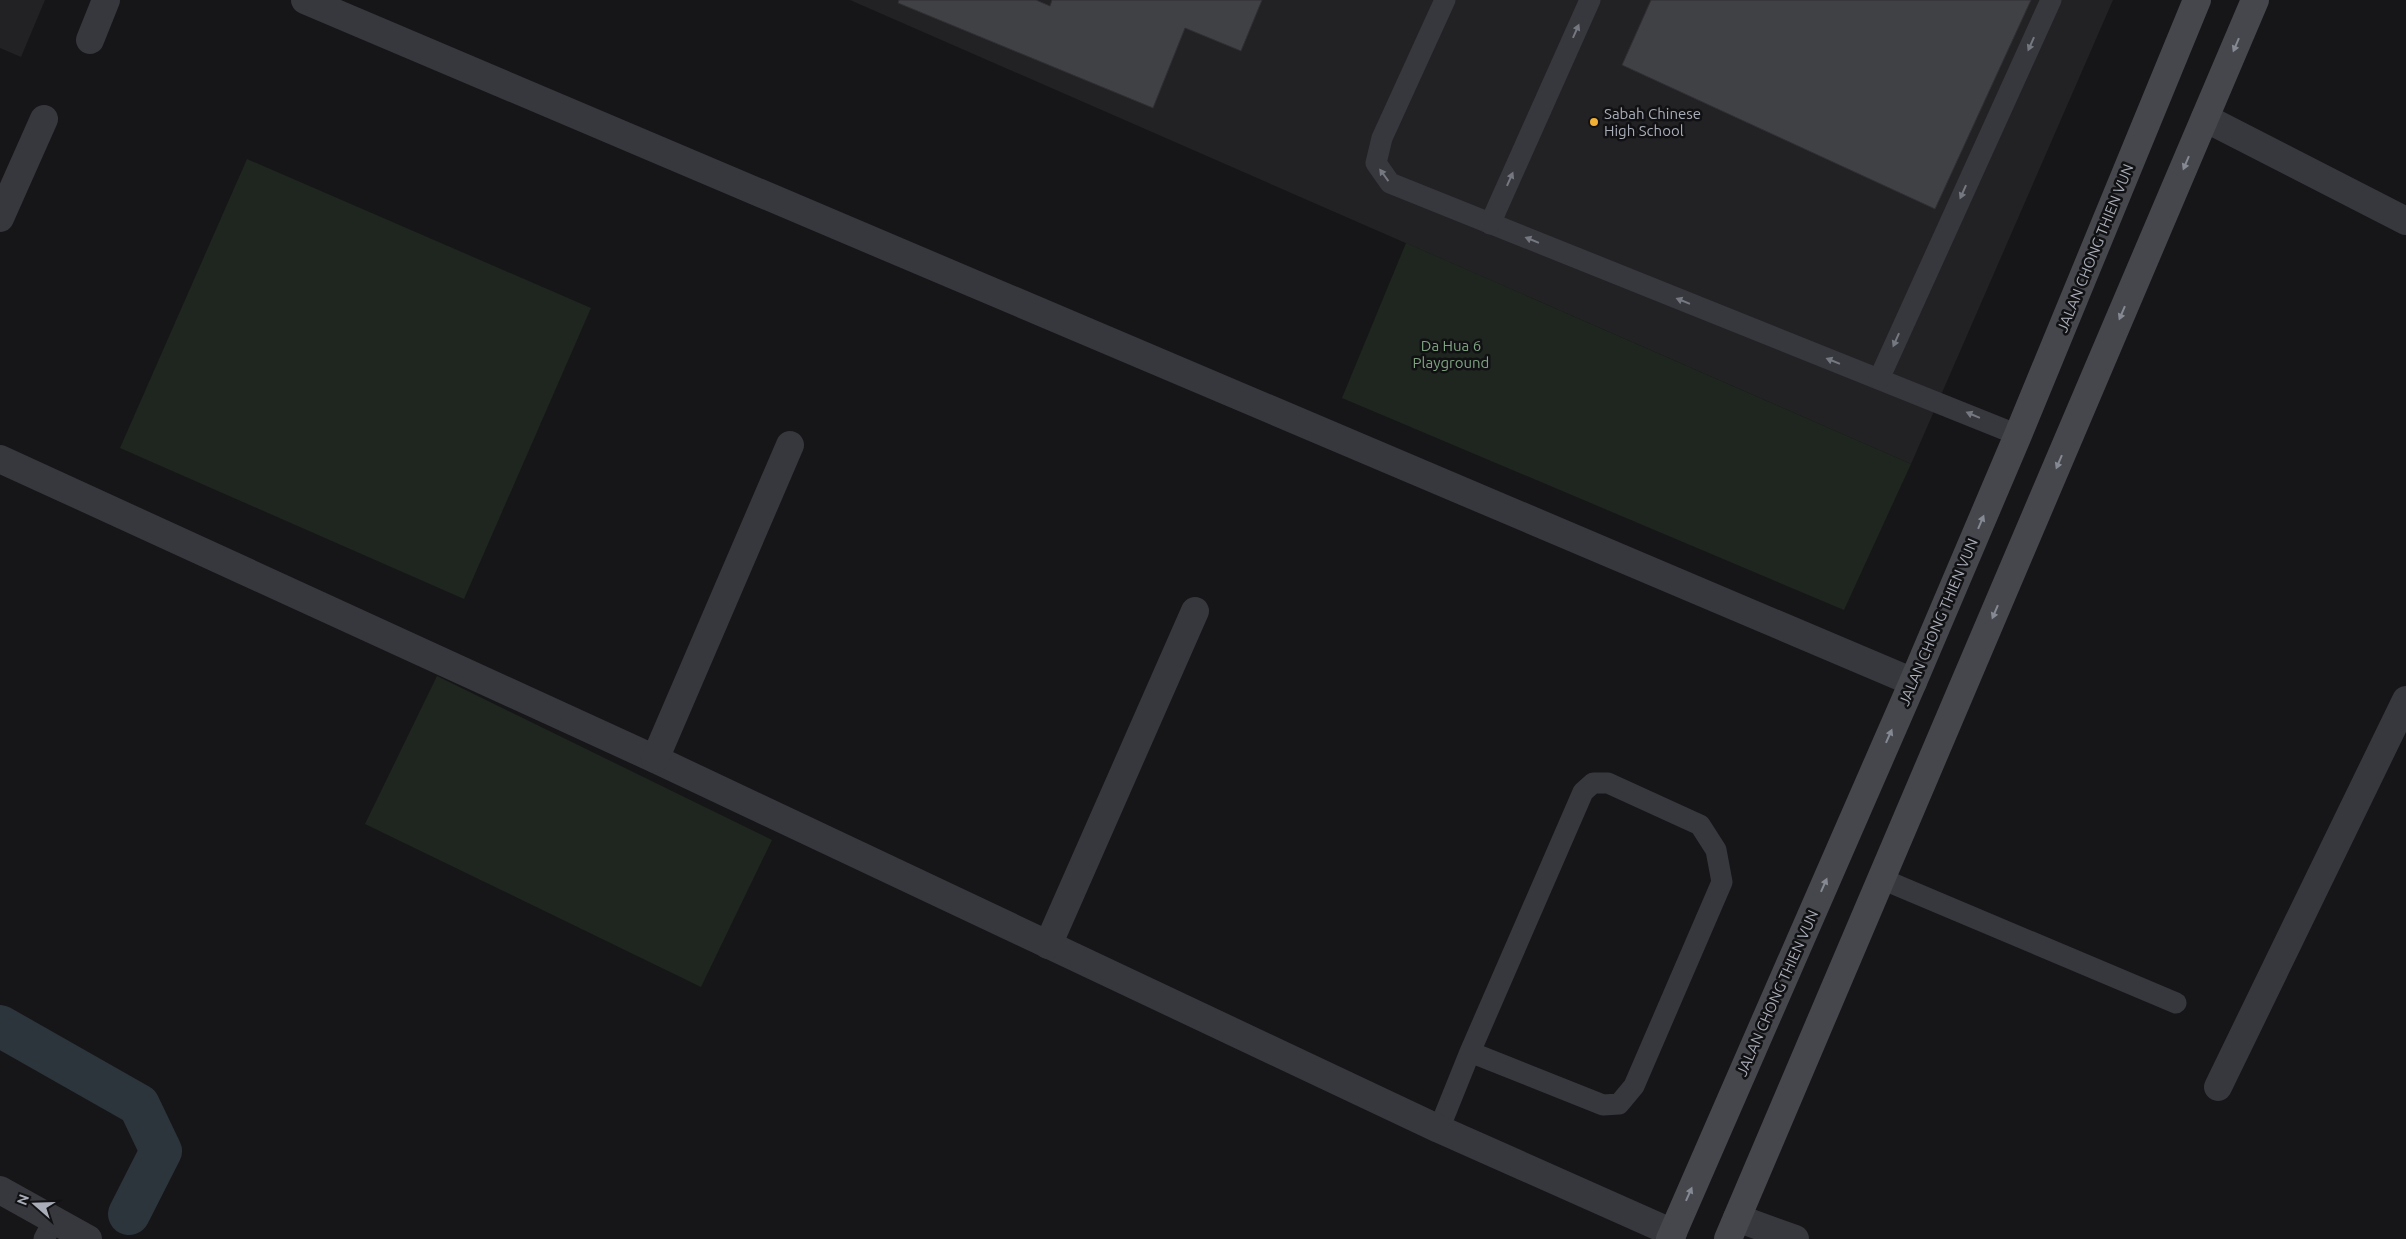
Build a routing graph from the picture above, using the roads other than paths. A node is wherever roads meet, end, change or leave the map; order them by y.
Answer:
1 (106, 0) edge
2 (305, 0) edge
3 (1445, 0) edge
4 (1590, 0) edge
5 (2051, 0) edge
6 (2197, 0) edge
7 (2255, 0) edge
8 (90, 40) dead end
9 (2205, 118) junction
10 (44, 119) dead end
11 (0, 218) edge
12 (2406, 221) edge
13 (1490, 224) junction
14 (1879, 379) junction
15 (2018, 435) junction
16 (790, 445) dead end
17 (0, 458) edge
18 (1195, 612) dead end
19 (1912, 682) junction
20 (2406, 700) edge
21 (655, 759) junction
22 (1882, 879) junction
23 (1048, 945) junction
24 (2176, 1002) dead end
25 (1470, 1052) junction
26 (2218, 1087) dead end
27 (1439, 1129) junction
28 (0, 1190) edge
29 (1732, 1229) edge
30 (49, 1230) edge
31 (1671, 1236) edge
32 (88, 1239) edge
33 (1795, 1239) edge

1 - 8 street
2 - 19 street
13 -> 3 lane
13 -> 4 lane
5 -> 14 lane
6 - 15 main road, JALAN CHONG THIEN VUN
7 -> 9 main road
9 - 12 street
9 -> 22 main road
10 - 11 street
14 -> 13 lane
15 -> 14 lane
19 -> 15 main road, JALAN CHONG THIEN VUN
16 - 21 street
17 - 21 street
18 - 23 street
31 -> 19 main road, JALAN CHONG THIEN VUN
20 - 26 street
21 - 23 street
22 - 24 lane
22 - 29 main road
23 - 27 street
25 - 25 lane
25 - 27 lane
27 - 31 street
28 - 30 street
29 - 33 street
30 - 32 street

